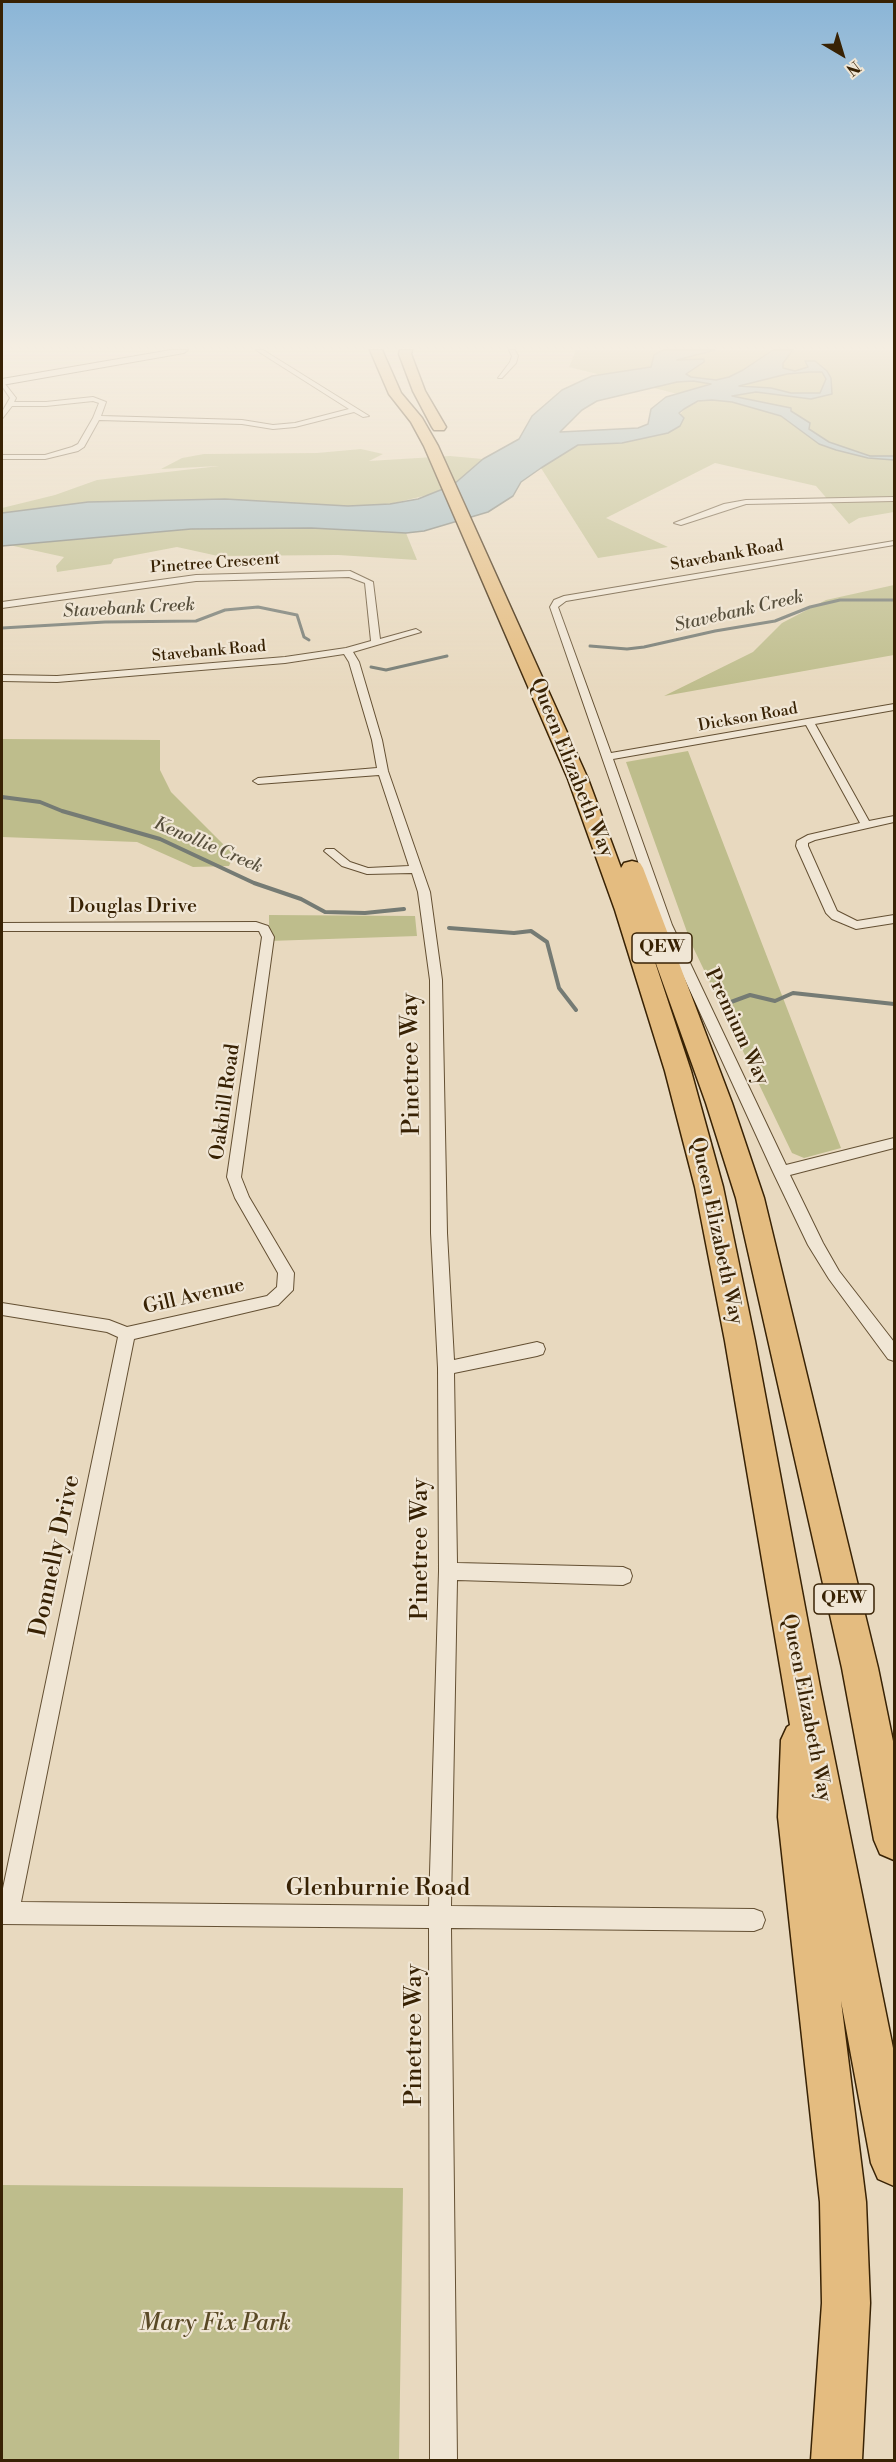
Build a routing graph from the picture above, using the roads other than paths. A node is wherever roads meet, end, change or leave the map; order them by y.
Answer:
1 (446, 465) edge
2 (894, 499) edge
3 (678, 523) dead end
4 (894, 543) edge
5 (487, 552) junction
6 (564, 599) joint
7 (2, 605) edge
8 (416, 632) dead end
9 (376, 643) junction
10 (347, 651) junction
11 (2, 678) edge
12 (894, 707) edge
13 (809, 722) junction
14 (606, 757) junction
15 (383, 771) junction
16 (258, 781) dead end
17 (894, 819) edge
18 (866, 825) junction
19 (330, 851) dead end
20 (416, 869) junction
21 (894, 919) edge
22 (2, 927) edge
23 (264, 929) joint
24 (894, 1143) edge
25 (780, 1172) junction
26 (272, 1301) joint
27 (2, 1309) edge
28 (126, 1334) junction
29 (537, 1350) dead end
30 (894, 1354) edge
31 (446, 1368) junction
32 (448, 1571) junction
33 (623, 1576) dead end
34 (801, 1687) junction
35 (894, 1840) edge
36 (5, 1913) edge
37 (440, 1916) junction
38 (754, 1920) dead end
39 (894, 2163) edge
40 (444, 2460) edge
41 (837, 2460) edge

1 - 5 highway, Queen Elizabeth Way / QEW
2 - 3 street
4 - 6 street, Stavebank Road
5 - 34 highway, Queen Elizabeth Way / QEW
5 - 35 highway, Queen Elizabeth Way / QEW
6 - 14 street, Premium Way
7 - 9 street, Pinetree Crescent
8 - 9 street, Stavebank Road
9 - 10 street, Stavebank Road
10 - 11 street, Stavebank Road
10 - 15 street, Pinetree Way
12 - 13 street, Dickson Road
13 - 14 street, Dickson Road
13 - 18 street
14 - 25 street, Premium Way
15 - 16 street
15 - 20 street, Pinetree Way
17 - 18 street
18 - 21 street
19 - 20 street
20 - 31 street, Pinetree Way
22 - 23 street, Douglas Drive
23 - 26 street, Oakhill Road
24 - 25 street
25 - 30 street, Premium Way
26 - 28 street, Gill Avenue
27 - 28 street
28 - 36 street, Donnelly Drive
29 - 31 street
31 - 32 street, Pinetree Way
32 - 33 street
32 - 37 street, Pinetree Way
34 - 39 highway, Queen Elizabeth Way / QEW
34 - 41 highway
36 - 37 street, Glenburnie Road
37 - 38 street, Glenburnie Road
37 - 40 street, Pinetree Way

